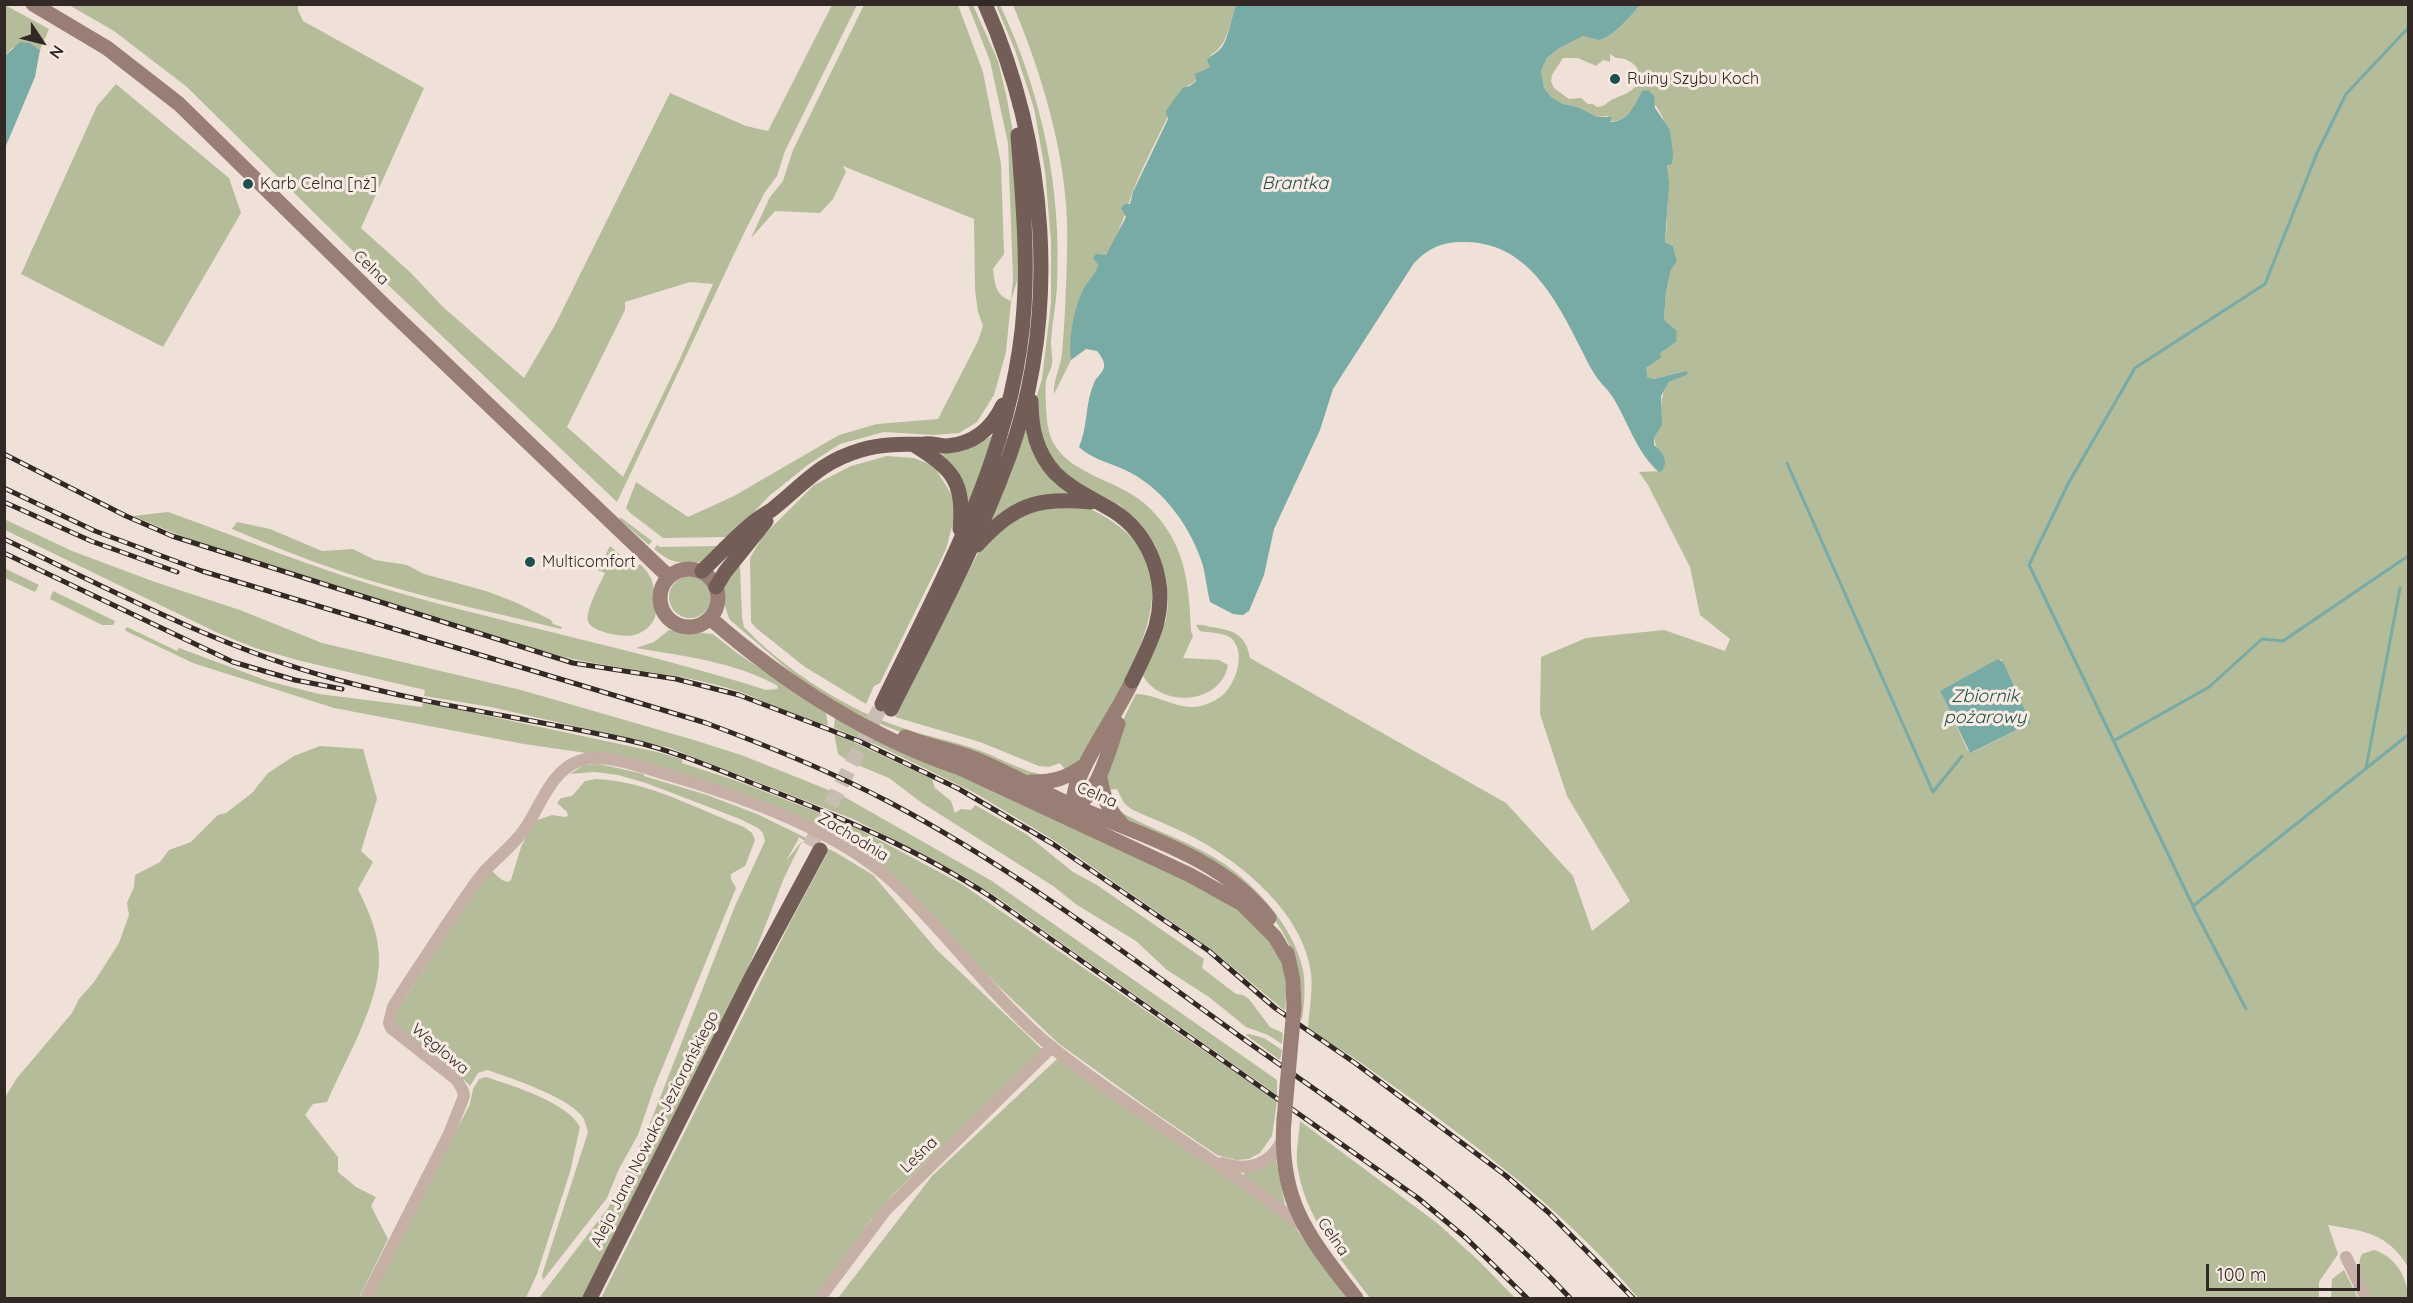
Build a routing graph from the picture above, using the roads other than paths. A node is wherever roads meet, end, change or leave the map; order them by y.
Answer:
1 (33, 4) edge
2 (985, 4) edge
3 (1023, 377) junction
4 (914, 445) junction
5 (1094, 502) junction
6 (774, 508) junction
7 (965, 548) junction
8 (702, 571) junction
9 (669, 577) junction
10 (717, 586) junction
11 (710, 618) junction
12 (1130, 686) junction
13 (887, 706) tunnel mouth
14 (849, 717) junction
15 (578, 761) joint
16 (1086, 765) junction
17 (1100, 777) junction
18 (1027, 782) junction
19 (1076, 807) junction
20 (1045, 808) junction
21 (1125, 827) junction
22 (1099, 832) junction
23 (815, 848) tunnel mouth
24 (1289, 962) junction
25 (1052, 1047) junction
26 (1282, 1140) junction
27 (1205, 1154) junction
28 (1303, 1226) junction
29 (2346, 1257) dead end
30 (366, 1299) edge
31 (590, 1299) edge
32 (820, 1299) edge
33 (1356, 1299) edge
34 (2366, 1299) edge

1 - 9 street, Celna
2 - 3 main road
3 - 4 main road
3 - 5 main road
3 - 7 main road
4 - 6 main road
4 - 7 main road
5 - 7 main road
5 - 12 main road
6 - 8 main road
6 - 10 main road
7 - 13 main road
8 - 9 street
8 - 10 street
9 - 11 street
10 - 11 street
11 - 14 street, Celna
12 - 16 street
12 - 17 street
14 - 18 street, Celna
14 - 20 street, Celna
15 - 25 street, Zachodnia
15 - 30 street, Węglowa
16 - 18 street
16 - 19 street
17 - 19 street
17 - 21 street
18 - 19 street, Celna
19 - 20 street
19 - 21 street, Celna
19 - 22 street
20 - 22 street, Celna
21 - 24 street, Celna
22 - 24 street, Celna
23 - 31 main road, Aleja Jana Nowaka-Jeziorańskiego
24 - 26 street, Celna, bridge
25 - 27 street, Zachodnia
25 - 32 street, Leśna
26 - 27 street
26 - 28 street, Celna
27 - 28 street
28 - 33 street, Celna
29 - 34 street

